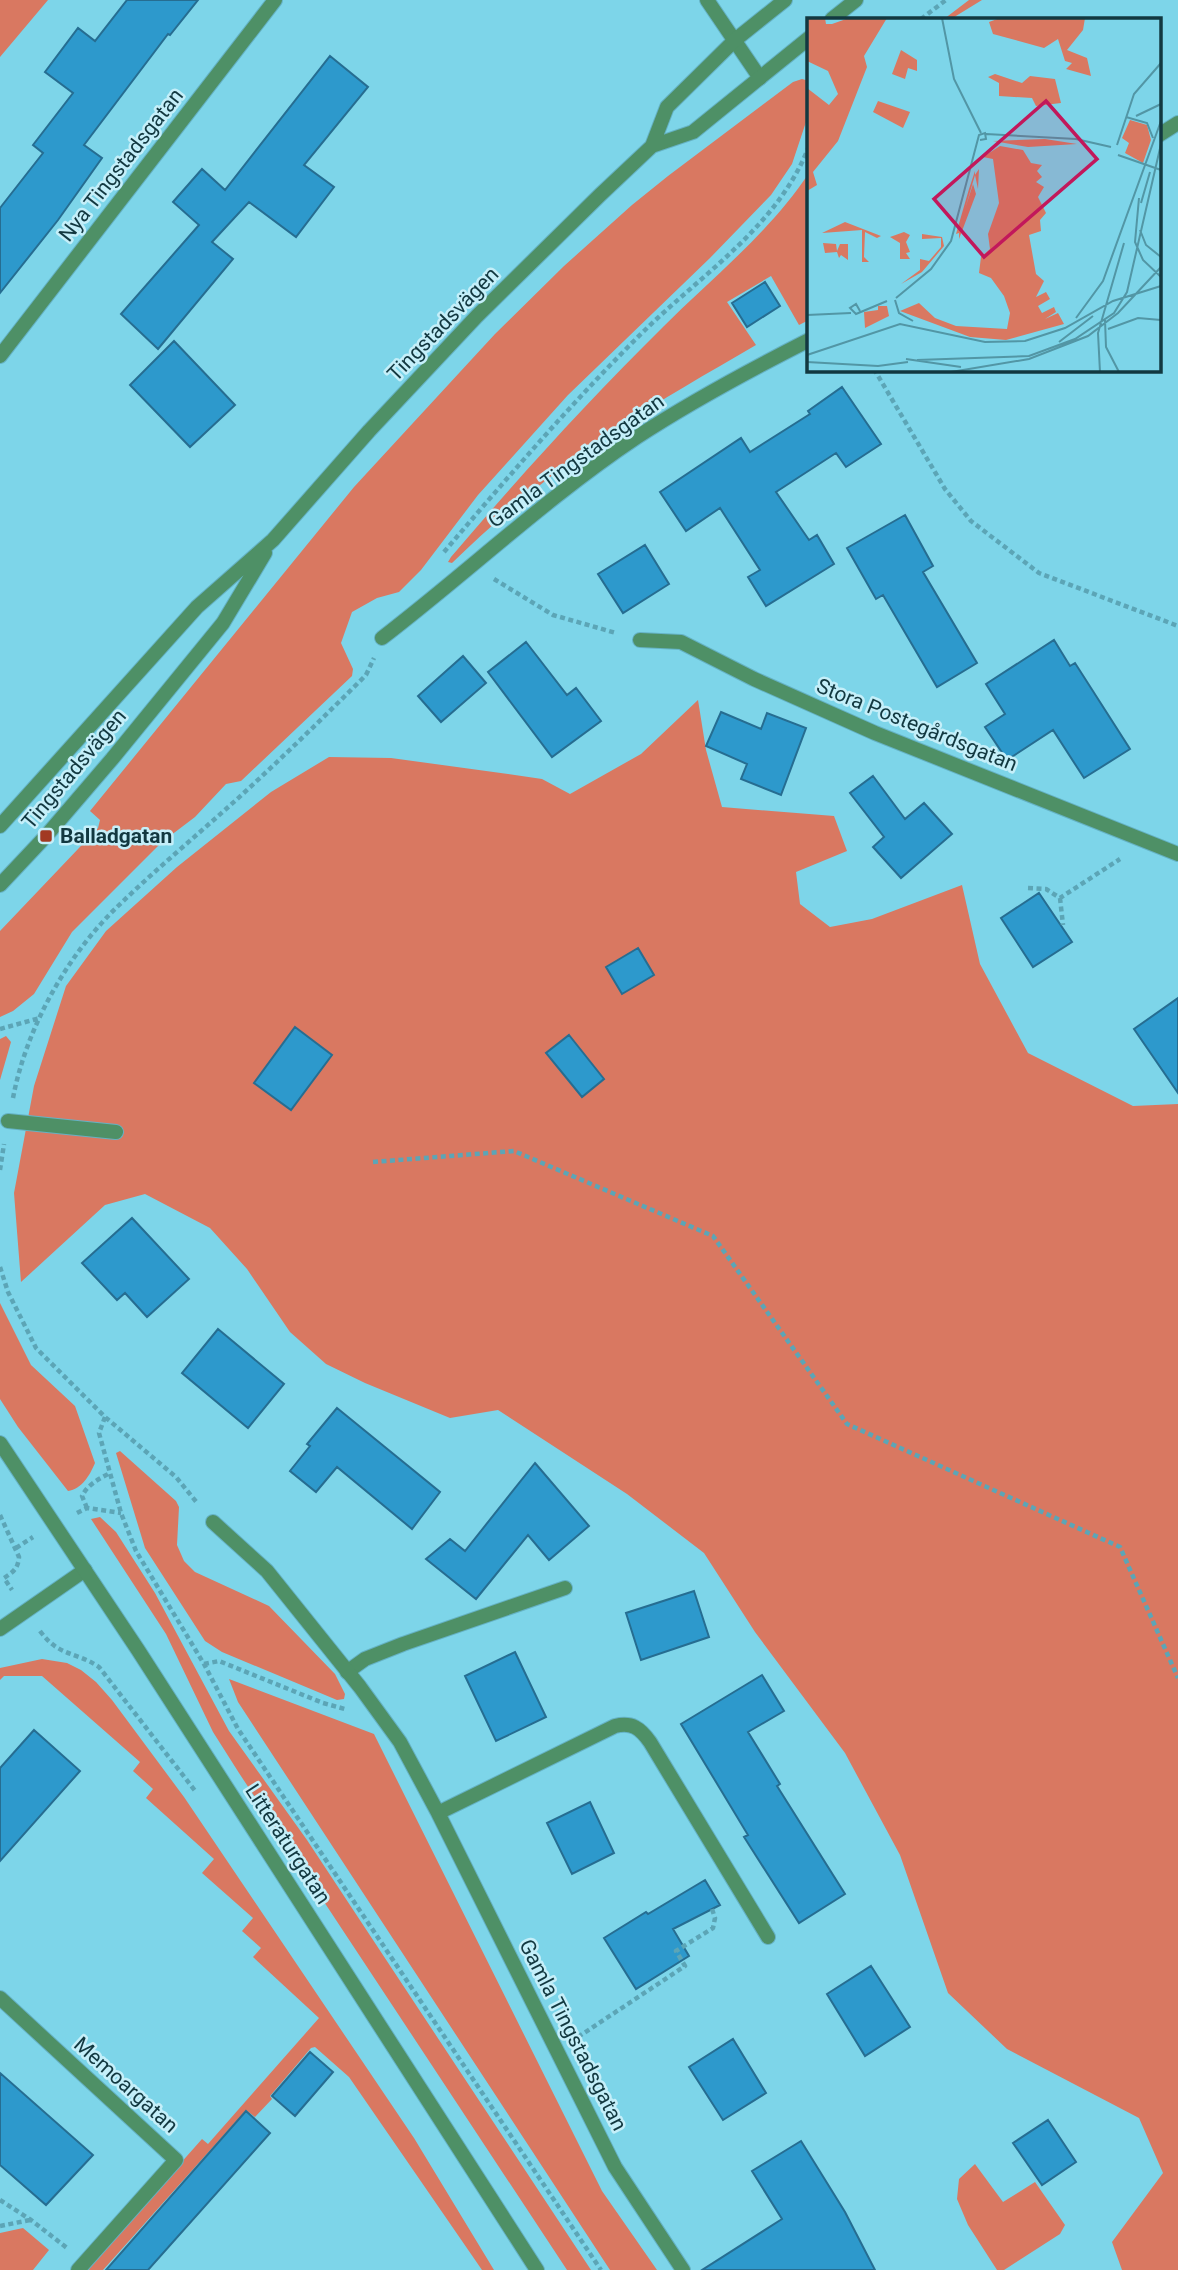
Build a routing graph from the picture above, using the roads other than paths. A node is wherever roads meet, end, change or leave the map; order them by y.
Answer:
1 (275, 0) edge
2 (707, 0) edge
3 (785, 0) edge
4 (856, 0) edge
5 (833, 18) edge
6 (735, 40) junction
7 (807, 40) edge
8 (760, 78) junction
9 (1178, 123) edge
10 (1160, 134) edge
11 (652, 146) junction
12 (807, 341) edge
13 (0, 356) edge
14 (273, 540) junction
15 (382, 638) road end
16 (640, 640) road end
17 (0, 826) edge
18 (1178, 854) edge
19 (0, 885) edge
20 (8, 1121) road end
21 (116, 1132) dead end
22 (0, 1443) edge
23 (213, 1522) road end
24 (85, 1570) junction
25 (565, 1588) dead end
26 (0, 1629) edge
27 (347, 1672) junction
28 (438, 1813) junction
29 (768, 1937) dead end
30 (0, 1998) edge
31 (81, 2266) edge
32 (537, 2270) edge
33 (683, 2270) edge

1 - 13 street, Nya Tingstadsgatan
2 - 6 street
3 - 6 street, Tingstadsvägen
4 - 5 street
6 - 8 street
6 - 11 street, Tingstadsvägen
7 - 8 street, Tingstadsvägen
8 - 11 street, Tingstadsvägen
9 - 10 street
11 - 14 street, Tingstadsvägen
12 - 15 street, Gamla Tingstadsgatan
14 - 17 street, Tingstadsvägen
14 - 19 street, Tingstadsvägen
16 - 18 street, Stora Postegårdsgatan
20 - 21 street
22 - 24 street, Litteraturgatan
23 - 27 street, Gamla Tingstadsgatan
24 - 26 street
24 - 32 street, Litteraturgatan
25 - 27 street
27 - 28 street, Gamla Tingstadsgatan
28 - 29 street
28 - 33 street, Gamla Tingstadsgatan
30 - 31 street, Memoargatan

